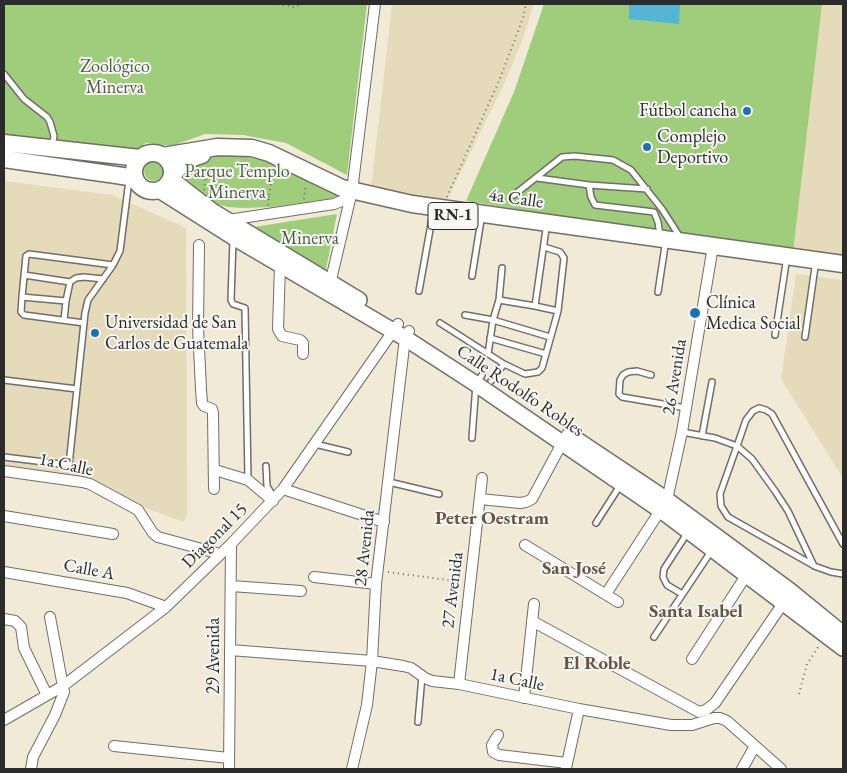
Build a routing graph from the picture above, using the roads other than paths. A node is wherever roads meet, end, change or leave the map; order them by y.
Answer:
1 (375, 4) edge
2 (4, 74) edge
3 (4, 143) edge
4 (52, 148) junction
5 (163, 156) junction
6 (140, 158) junction
7 (4, 159) edge
8 (537, 178) junction
9 (132, 179) junction
10 (171, 180) junction
11 (589, 185) junction
12 (647, 189) junction
13 (351, 195) junction
14 (514, 195) dead end
15 (662, 209) junction
16 (438, 211) junction
17 (654, 212) junction
18 (228, 220) junction
19 (481, 220) junction
20 (546, 229) junction
21 (233, 237) junction
22 (663, 242) junction
23 (683, 242) junction
24 (199, 246) dead end
25 (544, 247) junction
26 (712, 249) junction
27 (786, 263) junction
28 (843, 264) edge
29 (113, 265) junction
30 (280, 265) junction
31 (815, 267) junction
32 (502, 268) dead end
33 (843, 271) edge
34 (24, 275) junction
35 (472, 276) dead end
36 (103, 279) junction
37 (70, 282) junction
38 (329, 288) junction
39 (419, 291) dead end
40 (658, 292) dead end
41 (22, 297) junction
42 (499, 300) junction
43 (66, 301) junction
44 (535, 306) junction
45 (558, 311) junction
46 (465, 316) dead end
47 (64, 320) junction
48 (493, 320) junction
49 (84, 323) junction
50 (440, 324) dead end
51 (401, 331) junction
52 (774, 335) dead end
53 (550, 336) junction
54 (805, 337) dead end
55 (490, 338) junction
56 (303, 354) dead end
57 (488, 354) junction
58 (546, 354) junction
59 (504, 364) junction
60 (651, 375) dead end
61 (4, 380) edge
62 (483, 380) junction
63 (712, 382) dead end
64 (77, 389) junction
65 (687, 408) junction
66 (682, 432) junction
67 (702, 436) junction
68 (472, 438) dead end
69 (565, 438) junction
70 (315, 444) junction
71 (736, 446) junction
72 (348, 452) dead end
73 (4, 457) edge
74 (68, 465) junction
75 (266, 466) dead end
76 (215, 470) junction
77 (4, 471) edge
78 (482, 478) dead end
79 (67, 480) junction
80 (248, 480) junction
81 (388, 482) junction
82 (622, 484) junction
83 (214, 489) dead end
84 (283, 489) junction
85 (439, 494) dead end
86 (480, 499) junction
87 (274, 500) junction
88 (664, 506) junction
89 (4, 516) edge
90 (384, 522) junction
91 (596, 523) dead end
92 (688, 531) junction
93 (113, 534) dead end
94 (231, 544) junction
95 (843, 544) edge
96 (525, 545) dead end
97 (712, 549) junction
98 (220, 554) junction
99 (814, 566) junction
100 (750, 569) junction
101 (4, 572) edge
102 (843, 574) edge
103 (314, 577) dead end
104 (376, 584) junction
105 (231, 586) junction
106 (301, 590) dead end
107 (606, 594) junction
108 (682, 594) junction
109 (788, 597) junction
110 (618, 602) dead end
111 (534, 604) dead end
112 (166, 607) junction
113 (50, 617) dead end
114 (4, 619) edge
115 (532, 621) junction
116 (843, 634) edge
117 (654, 636) dead end
118 (843, 648) edge
119 (230, 650) junction
120 (692, 659) dead end
121 (372, 661) junction
122 (422, 676) junction
123 (458, 684) junction
124 (63, 686) junction
125 (47, 695) junction
126 (524, 698) junction
127 (579, 709) junction
128 (4, 720) edge
129 (418, 722) dead end
130 (498, 735) dead end
131 (114, 746) dead end
132 (755, 746) junction
133 (229, 758) junction
134 (566, 766) edge
135 (30, 769) edge
136 (229, 769) edge
137 (352, 769) edge
138 (742, 769) edge
139 (781, 769) edge

1 - 13 street
2 - 4 lane
3 - 4 main road, RN-1
4 - 6 main road, RN-1
5 - 6 main road, RN-1
5 - 10 main road
5 - 13 main road, 4a Calle / RN-1
6 - 9 main road
7 - 9 main road
8 - 11 lane
8 - 12 lane
8 - 14 lane
9 - 10 main road
9 - 29 lane
10 - 13 main road, 4a Calle / RN-1
10 - 18 main road, Calle Rodolfo Robles
10 - 21 main road, Calle Rodolfo Robles
11 - 12 lane
11 - 17 lane
12 - 15 lane
13 - 16 main road, 4a Calle / RN-1
13 - 18 street
13 - 38 street
15 - 17 lane
15 - 23 lane
16 - 19 main road, 4a Calle / RN-1
16 - 22 main road, 4a Calle / RN-1
16 - 39 lane
17 - 22 lane
18 - 38 main road, Calle Rodolfo Robles
19 - 20 main road, 4a Calle / RN-1
19 - 35 lane
20 - 22 main road, 4a Calle / RN-1
20 - 25 lane
21 - 30 main road, Calle Rodolfo Robles
21 - 80 lane
22 - 23 main road, 4a Calle / RN-1
22 - 26 main road, 4a Calle / RN-1
22 - 40 lane
23 - 26 main road, 4a Calle / RN-1
24 - 76 street
25 - 44 lane
25 - 45 lane
26 - 27 main road, 4a Calle / RN-1
26 - 28 main road, 4a Calle / RN-1
26 - 65 street, 26 Avenida
27 - 31 main road, 4a Calle / RN-1
27 - 52 lane
29 - 34 lane
29 - 36 lane
30 - 38 main road, Calle Rodolfo Robles
30 - 56 street
31 - 33 main road, 4a Calle / RN-1
31 - 54 lane
32 - 42 lane
34 - 37 lane
34 - 41 lane
36 - 37 lane
36 - 49 lane
37 - 43 lane
38 - 51 main road, Calle Rodolfo Robles
41 - 43 lane
41 - 47 lane
42 - 44 lane
42 - 48 lane
43 - 47 lane
44 - 45 lane
45 - 53 lane
46 - 48 lane
47 - 49 lane
48 - 53 lane
48 - 55 lane
49 - 64 lane
50 - 57 lane
51 - 62 main road, Calle Rodolfo Robles
51 - 70 street, Diagonal 15
51 - 81 street, 28 Avenida
53 - 58 lane
55 - 57 lane
55 - 58 lane
57 - 59 lane
58 - 59 lane
59 - 62 lane
60 - 65 lane
61 - 64 lane
62 - 68 lane
62 - 69 main road, Calle Rodolfo Robles
63 - 67 lane
64 - 74 lane
65 - 66 street, 26 Avenida
66 - 67 lane
66 - 88 street, 26 Avenida
67 - 71 lane
69 - 82 main road, Calle Rodolfo Robles
69 - 86 street
69 - 88 main road, Calle Rodolfo Robles
70 - 72 lane
70 - 84 street, Diagonal 15
71 - 95 lane
71 - 99 lane
71 - 99 lane
73 - 74 lane
74 - 79 lane
75 - 87 lane
76 - 80 street
76 - 83 street
77 - 79 street, 1a Calle
78 - 86 street, 27 Avenida
79 - 98 street, 1a Calle
80 - 87 street
81 - 85 lane
81 - 90 street, 28 Avenida
82 - 88 main road, Calle Rodolfo Robles
82 - 91 lane
84 - 87 street, Diagonal 15
84 - 90 street
86 - 123 street, 27 Avenida
87 - 94 street, Diagonal 15
88 - 92 main road, Calle Rodolfo Robles
88 - 100 main road, Calle Rodolfo Robles
88 - 107 street
89 - 93 street
90 - 104 street, 28 Avenida
92 - 97 main road, Calle Rodolfo Robles
92 - 108 lane
94 - 98 street, Diagonal 15
94 - 105 street, 29 Avenida
96 - 107 street
97 - 100 main road, Calle Rodolfo Robles
97 - 108 lane
98 - 112 street, Diagonal 15
99 - 102 lane
100 - 109 main road, Calle Rodolfo Robles
100 - 120 street
101 - 112 street, Calle A
103 - 104 street
104 - 121 street, 28 Avenida
105 - 106 street
105 - 119 street, 29 Avenida
107 - 110 street
108 - 117 lane
109 - 115 street
109 - 116 main road, Calle Rodolfo Robles
109 - 118 main road, Calle Rodolfo Robles
111 - 115 street
112 - 124 street, Diagonal 15
113 - 124 street
114 - 125 street
115 - 126 street
119 - 121 street, 1a Calle
119 - 133 street, 29 Avenida
121 - 122 street, 1a Calle
121 - 137 street, 28 Avenida
122 - 123 street, 1a Calle
122 - 129 lane
123 - 126 street, 1a Calle
124 - 125 street, Diagonal 15
124 - 135 street
125 - 128 street, Diagonal 15
126 - 127 street, 1a Calle
127 - 132 street, 1a Calle
127 - 134 street
130 - 134 street
131 - 133 street
132 - 138 street
132 - 139 street, 1a Calle
133 - 136 street, 29 Avenida

